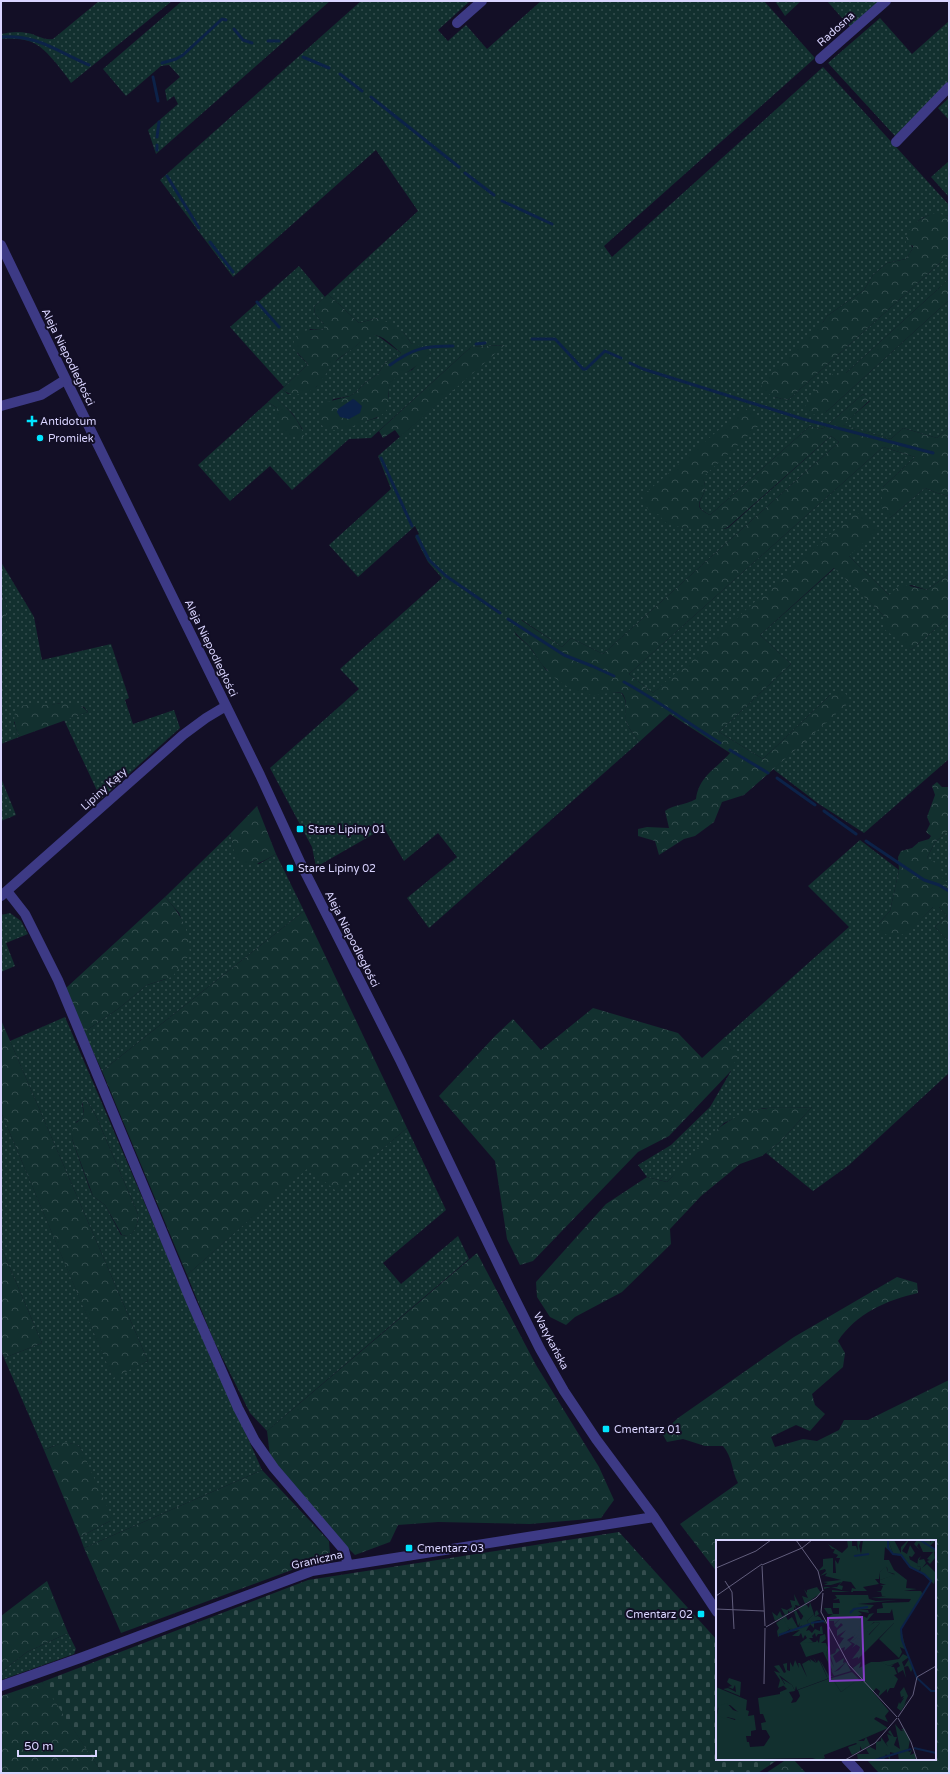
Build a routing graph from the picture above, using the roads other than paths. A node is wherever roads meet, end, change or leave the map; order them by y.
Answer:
1 (482, 1) edge
2 (886, 1) edge
3 (457, 23) dead end
4 (820, 59) dead end
5 (949, 87) edge
6 (896, 142) dead end
7 (1, 245) edge
8 (65, 380) junction
9 (1, 406) edge
10 (226, 706) junction
11 (4, 894) edge
12 (400, 1060) joint
13 (654, 1517) junction
14 (348, 1565) junction
15 (716, 1610) edge
16 (1, 1686) edge
17 (847, 1760) edge
18 (859, 1773) edge

1 - 3 street
2 - 4 street, Radosna
5 - 6 street
7 - 8 street, Aleja Niepodległości
8 - 9 street
8 - 10 street, Aleja Niepodległości
10 - 11 street, Lipiny Kąty
10 - 12 street, Aleja Niepodległości
11 - 14 street
12 - 13 street, Watykańska
13 - 14 street, Graniczna
13 - 15 street, Watykańska
14 - 16 street, Graniczna
17 - 18 street

